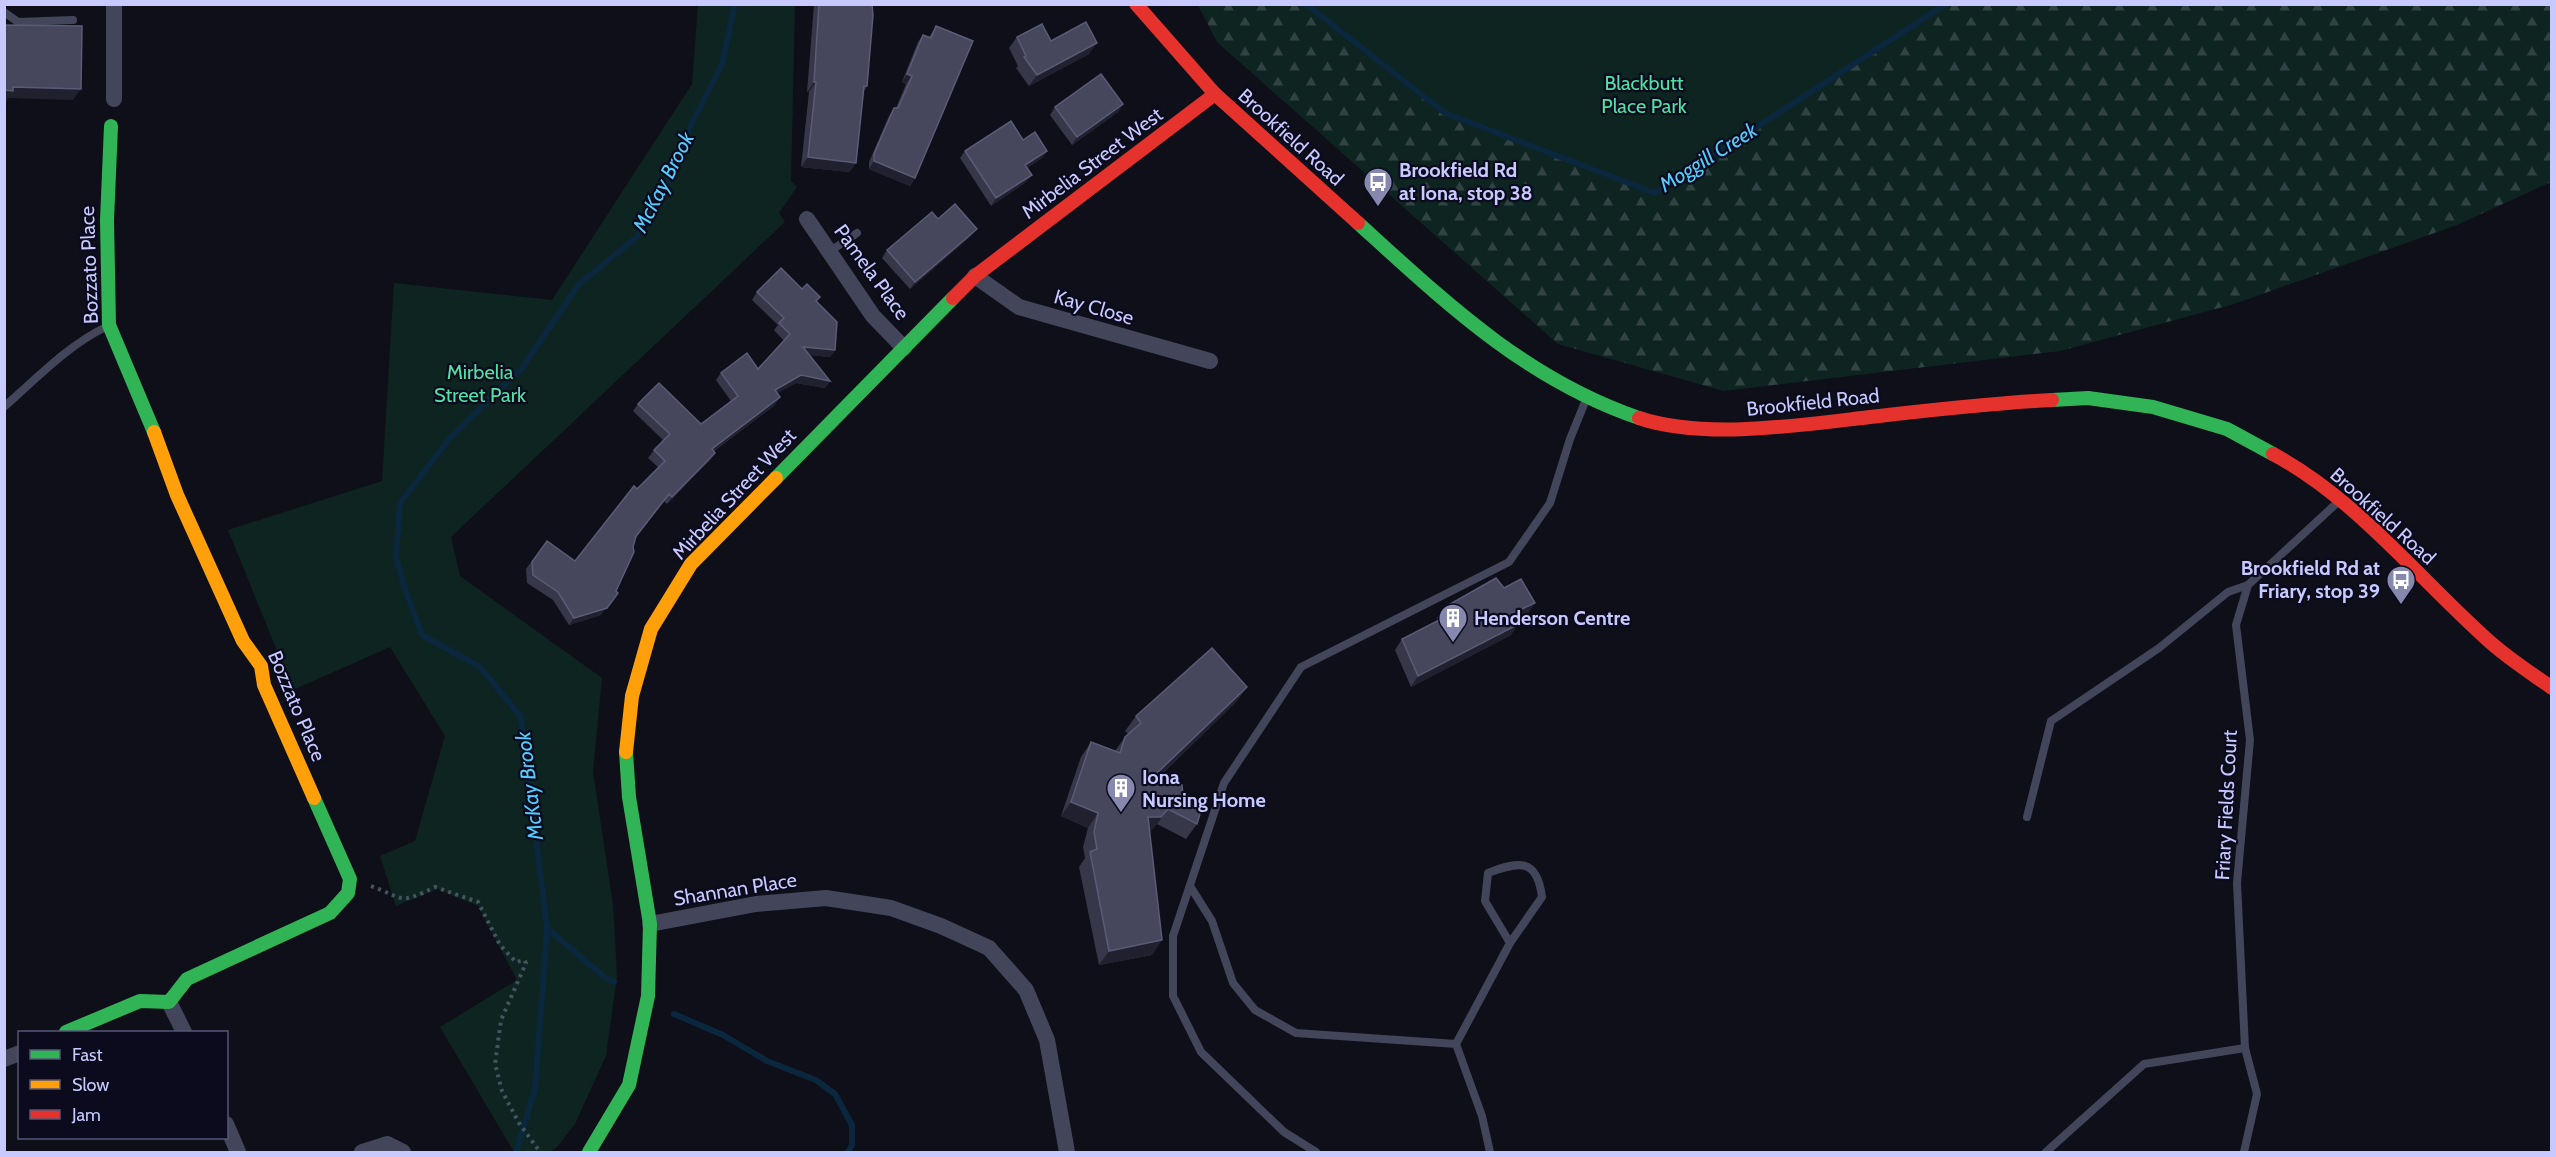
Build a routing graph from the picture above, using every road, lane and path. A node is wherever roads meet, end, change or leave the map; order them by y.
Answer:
1 (114, 4) edge
2 (1136, 4) edge
3 (4, 12) edge
4 (73, 20) dead end
5 (1215, 94) junction
6 (114, 99) dead end
7 (111, 126) dead end
8 (807, 219) dead end
9 (857, 233) dead end
10 (829, 252) junction
11 (975, 276) junction
12 (109, 325) junction
13 (904, 348) junction
14 (1210, 361) dead end
15 (1587, 397) junction
16 (4, 407) edge
17 (2341, 500) junction
18 (2248, 585) junction
19 (2552, 688) edge
20 (2028, 817) dead end
21 (351, 879) junction
22 (1190, 886) junction
23 (650, 924) junction
24 (1510, 942) junction
25 (169, 1002) junction
26 (68, 1031) edge
27 (184, 1031) edge
28 (1456, 1044) junction
29 (2245, 1047) junction
30 (228, 1129) edge
31 (238, 1152) edge
32 (362, 1152) edge
33 (404, 1152) edge
34 (540, 1152) edge
35 (589, 1152) edge
36 (1067, 1152) edge
37 (1316, 1152) edge
38 (1490, 1152) edge
39 (2046, 1152) edge
40 (2244, 1152) edge

1 - 6 street
2 - 5 street, Brookfield Road
3 - 4 lane
5 - 11 street, Mirbelia Street West
5 - 15 street, Brookfield Road
7 - 12 street, Bozzato Place
8 - 10 street, Pamela Place
9 - 10 lane
10 - 13 street, Pamela Place
11 - 13 street, Mirbelia Street West
11 - 14 street, Kay Close
12 - 16 lane
12 - 21 street, Bozzato Place
13 - 23 street, Mirbelia Street West
15 - 17 street, Brookfield Road
15 - 22 lane
17 - 18 lane
17 - 19 street, Brookfield Road
18 - 20 lane
18 - 29 lane, Friary Fields Court
21 - 25 street
21 - 34 path
22 - 28 lane
22 - 37 lane
23 - 35 street, Mirbelia Street West
23 - 36 street, Shannan Place
24 - 24 lane
24 - 28 lane
25 - 26 street
25 - 27 street
28 - 38 lane
29 - 39 lane
29 - 40 lane, Friary Fields Court
30 - 31 street
32 - 33 street

